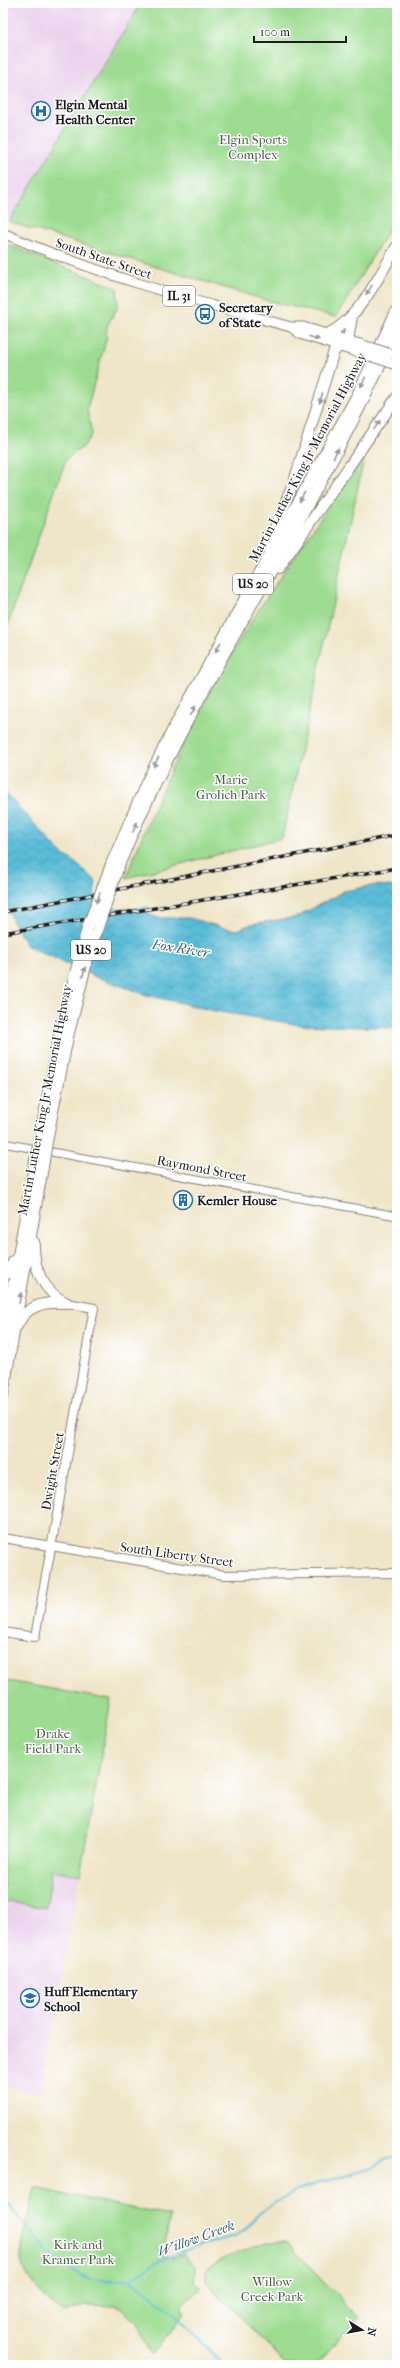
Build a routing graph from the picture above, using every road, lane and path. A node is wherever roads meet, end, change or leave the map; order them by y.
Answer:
1 (3, 233) edge
2 (397, 246) edge
3 (397, 309) edge
4 (352, 317) junction
5 (291, 328) junction
6 (397, 329) edge
7 (328, 334) junction
8 (348, 340) junction
9 (339, 346) junction
10 (371, 352) junction
11 (393, 359) edge
12 (397, 396) edge
13 (242, 622) junction
14 (229, 628) junction
15 (116, 863) junction
16 (3, 1143) edge
17 (38, 1166) junction
18 (397, 1216) edge
19 (34, 1220) junction
20 (19, 1252) junction
21 (3, 1277) edge
22 (67, 1303) junction
23 (13, 1336) junction
24 (3, 1341) edge
25 (3, 1395) edge
26 (3, 1538) edge
27 (51, 1546) junction
28 (397, 1573) edge
29 (3, 1632) edge

1 - 5 main road, South State Street / IL 31
2 -> 4 highway
3 -> 14 highway, Martin Luther King Jr Memorial Highway / US 20
4 - 7 highway
4 - 8 highway
5 - 7 main road, South State Street / IL 31
5 -> 9 main road, South State Street / IL 31
13 -> 6 highway, Martin Luther King Jr Memorial Highway / US 20
7 - 8 main road, South State Street / IL 31
8 - 9 highway
8 - 10 main road, South State Street / IL 31
9 - 10 main road, South State Street / IL 31
9 -> 14 highway
10 - 11 main road, South State Street / IL 31, bridge
13 -> 12 highway
15 -> 13 highway, Martin Luther King Jr Memorial Highway / US 20
14 -> 15 highway, Martin Luther King Jr Memorial Highway / US 20
15 - 17 highway, Martin Luther King Jr Memorial Highway / US 20, bridge
16 - 18 street, Raymond Street
17 - 19 highway, Martin Luther King Jr Memorial Highway / US 20
17 - 20 highway, Martin Luther King Jr Memorial Highway / US 20
19 - 22 highway
23 -> 19 highway, Martin Luther King Jr Memorial Highway / US 20
20 - 21 highway
20 - 24 highway, Martin Luther King Jr Memorial Highway / US 20
22 - 23 highway
22 - 27 main road, Dwight Street
23 - 25 highway, Martin Luther King Jr Memorial Highway / US 20
26 - 27 main road, South Liberty Street
27 - 28 main road, South Liberty Street
27 - 29 main road, Dwight Street

